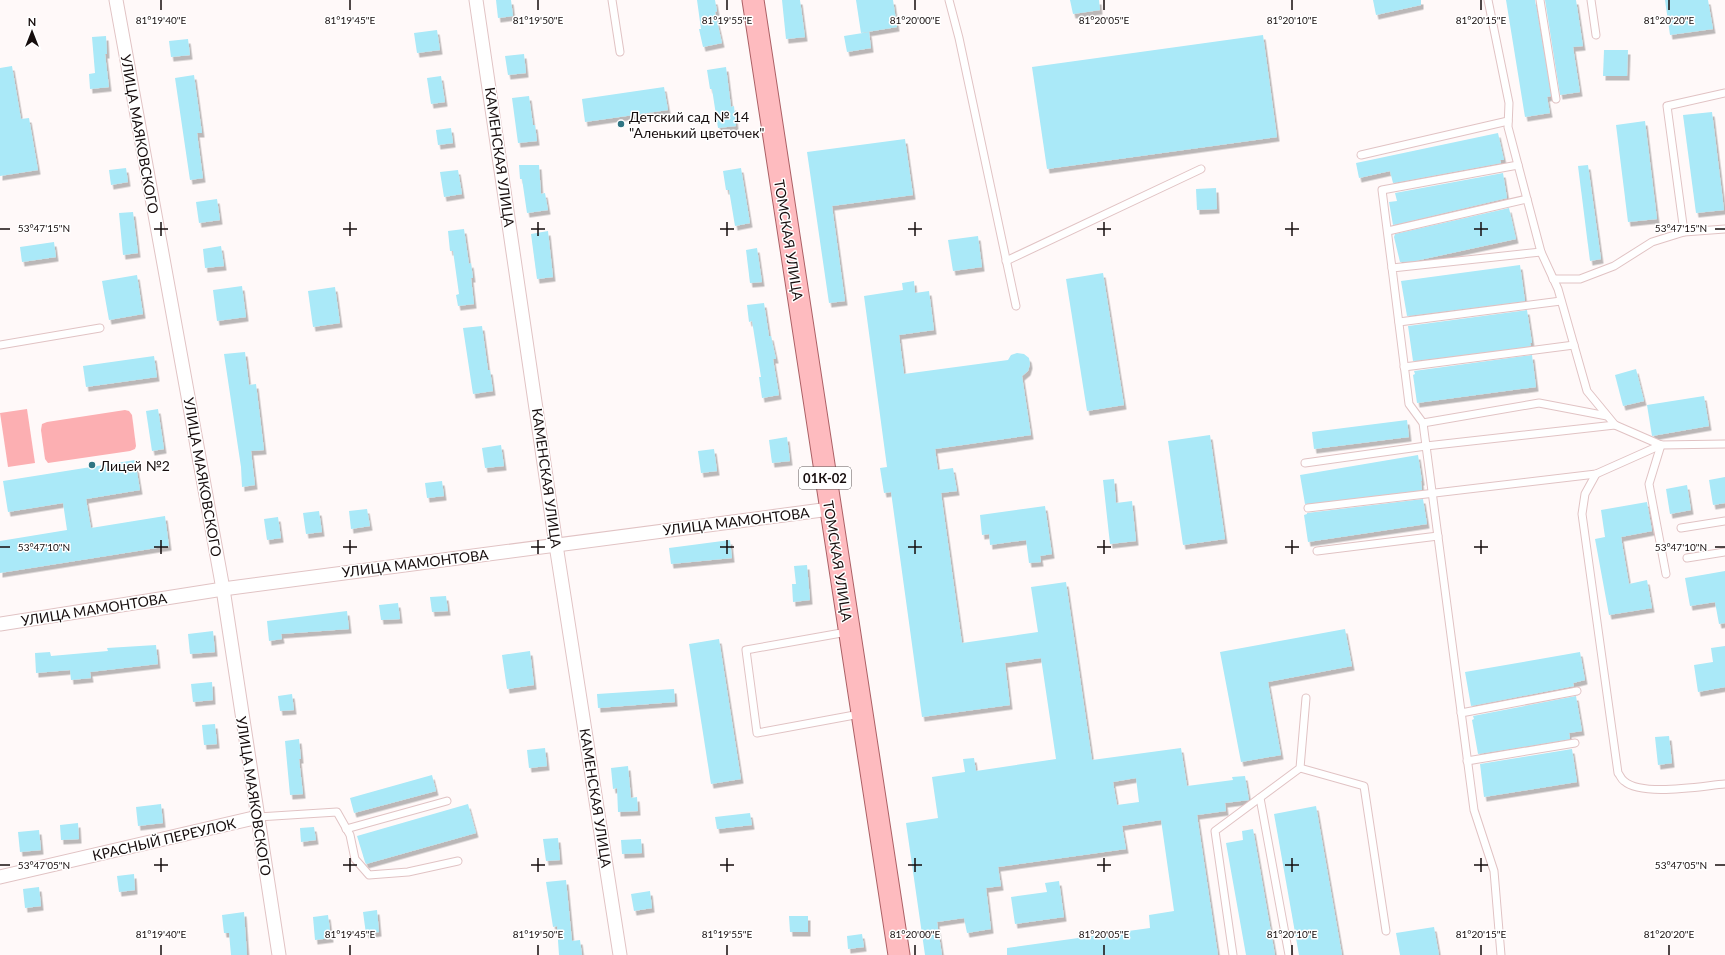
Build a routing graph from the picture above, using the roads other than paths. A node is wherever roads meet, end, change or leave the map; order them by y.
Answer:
1 (116, 0) edge
2 (476, 0) edge
3 (612, 0) edge
4 (753, 0) edge
5 (949, 0) edge
6 (1488, 0) edge
7 (1540, 0) edge
8 (1591, 0) edge
9 (1596, 35) dead end
10 (620, 52) dead end
11 (1725, 93) edge
12 (1556, 99) dead end
13 (1508, 122) junction
14 (1361, 155) dead end
15 (1518, 165) junction
16 (1201, 169) dead end
17 (1528, 199) junction
18 (1725, 229) edge
19 (1388, 231) junction
20 (1684, 232) junction
21 (1542, 252) junction
22 (1006, 261) junction
23 (1392, 268) junction
24 (1553, 279) junction
25 (1561, 301) junction
26 (1016, 306) dead end
27 (1399, 322) junction
28 (100, 328) dead end
29 (0, 345) edge
30 (1574, 345) junction
31 (1404, 367) junction
32 (1607, 416) junction
33 (1423, 423) junction
34 (1615, 425) junction
35 (1725, 444) edge
36 (1661, 445) junction
37 (1426, 446) junction
38 (1305, 463) dead end
39 (1596, 474) junction
40 (1432, 494) junction
41 (1308, 508) dead end
42 (830, 509) junction
43 (1725, 521) edge
44 (1681, 528) dead end
45 (1438, 536) junction
46 (556, 545) junction
47 (1317, 551) dead end
48 (1725, 552) edge
49 (1687, 558) dead end
50 (1666, 574) dead end
51 (223, 589) junction
52 (0, 624) edge
53 (849, 632) junction
54 (1577, 691) dead end
55 (1306, 698) dead end
56 (1461, 713) junction
57 (862, 714) junction
58 (1575, 743) dead end
59 (1468, 761) junction
60 (1300, 768) junction
61 (1725, 784) edge
62 (1260, 798) junction
63 (447, 801) dead end
64 (258, 817) junction
65 (346, 829) junction
66 (458, 861) dead end
67 (0, 876) edge
68 (1386, 931) dead end
69 (279, 955) edge
70 (620, 955) edge
71 (899, 955) edge
72 (1233, 955) edge
73 (1288, 955) edge
74 (1501, 955) edge

1 - 51 street, УЛИЦА МАЯКОВСКОГО
2 - 46 street, КАМЕНСКАЯ УЛИЦА
3 - 10 lane
4 - 42 main road, ТОМСКАЯ УЛИЦА / 01К-02
5 - 22 lane
6 - 13 lane
7 - 12 lane
8 - 9 lane
11 - 20 lane
13 - 14 lane
13 - 15 lane
15 - 17 lane
15 - 19 lane
16 - 22 lane
17 - 19 lane
17 - 21 lane
18 - 20 lane
19 - 23 lane
20 - 24 lane
21 - 23 lane
21 - 24 lane
22 - 26 lane
23 - 27 lane
24 - 25 lane
25 - 27 lane
25 - 30 lane
27 - 31 lane
28 - 29 lane
30 - 31 lane
30 - 32 lane
31 - 33 lane
32 - 33 lane
32 - 34 lane
33 - 37 lane
34 - 36 lane
34 - 37 lane
35 - 36 lane
36 - 39 lane
36 - 50 lane
37 - 38 lane
37 - 40 lane
39 - 40 lane
39 - 61 lane
40 - 41 lane
40 - 45 lane
42 - 46 street, УЛИЦА МАМОНТОВА
42 - 53 main road, ТОМСКАЯ УЛИЦА / 01К-02
43 - 44 lane
45 - 47 lane
45 - 56 lane
46 - 51 street, УЛИЦА МАМОНТОВА
46 - 70 street, КАМЕНСКАЯ УЛИЦА
48 - 49 lane
51 - 52 street, УЛИЦА МАМОНТОВА
51 - 64 street, УЛИЦА МАЯКОВСКОГО
53 - 57 main road, ТОМСКАЯ УЛИЦА / 01К-02
53 - 57 lane
54 - 56 lane
55 - 60 lane
56 - 59 lane
57 - 71 main road, ТОМСКАЯ УЛИЦА / 01К-02
58 - 59 lane
59 - 74 lane
60 - 62 lane
60 - 68 lane
62 - 72 lane
62 - 73 lane
63 - 65 lane
64 - 65 lane
64 - 67 street, КРАСНЫЙ ПЕРЕУЛОК
64 - 69 street, УЛИЦА МАЯКОВСКОГО
65 - 66 lane

